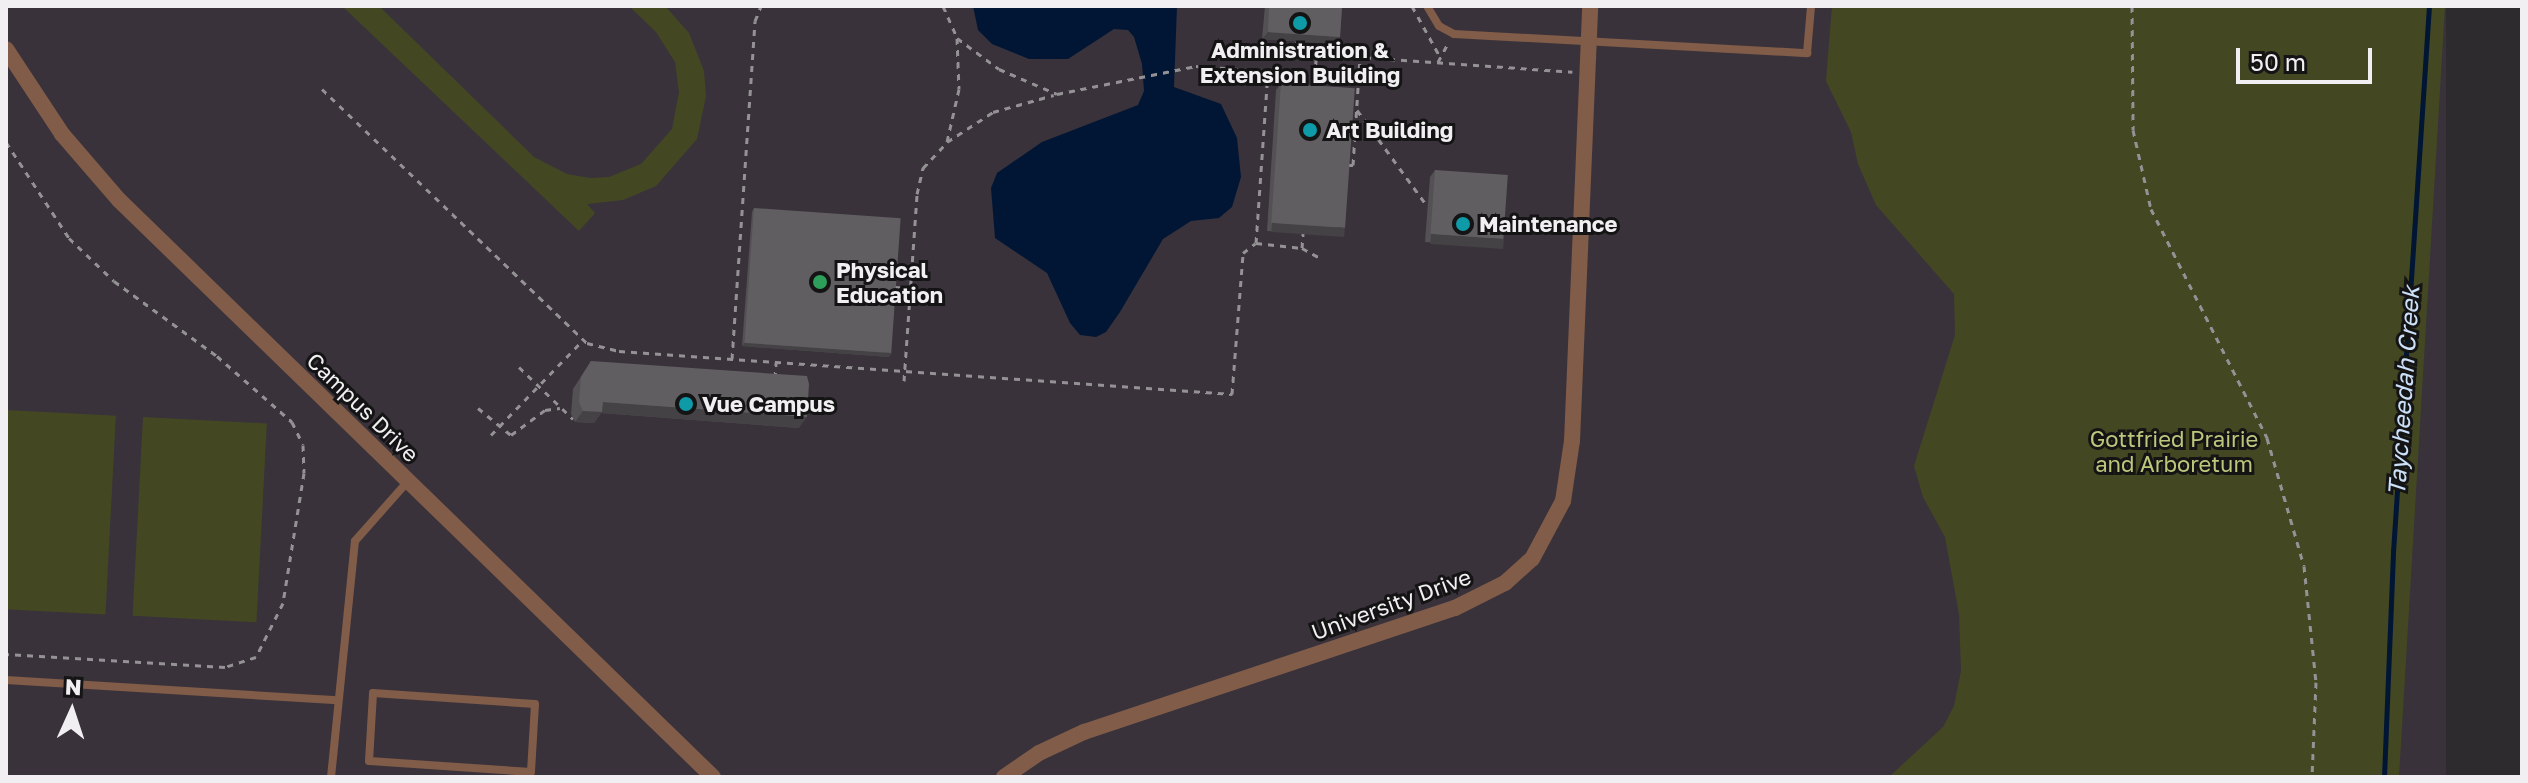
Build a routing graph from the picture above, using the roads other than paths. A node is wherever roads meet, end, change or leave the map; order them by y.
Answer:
1 (1427, 6) edge
2 (1590, 6) edge
3 (1811, 6) edge
4 (1589, 41) junction
5 (6, 49) edge
6 (408, 481) junction
7 (6, 680) edge
8 (337, 700) junction
9 (491, 773) edge
10 (331, 777) edge
11 (713, 777) edge
12 (1004, 777) edge

1 - 4 lane
2 - 4 street, University Drive
3 - 4 lane
4 - 12 street, University Drive
5 - 6 street, Campus Drive
6 - 8 lane
6 - 11 street, Campus Drive
7 - 8 lane
8 - 10 lane
9 - 9 lane

